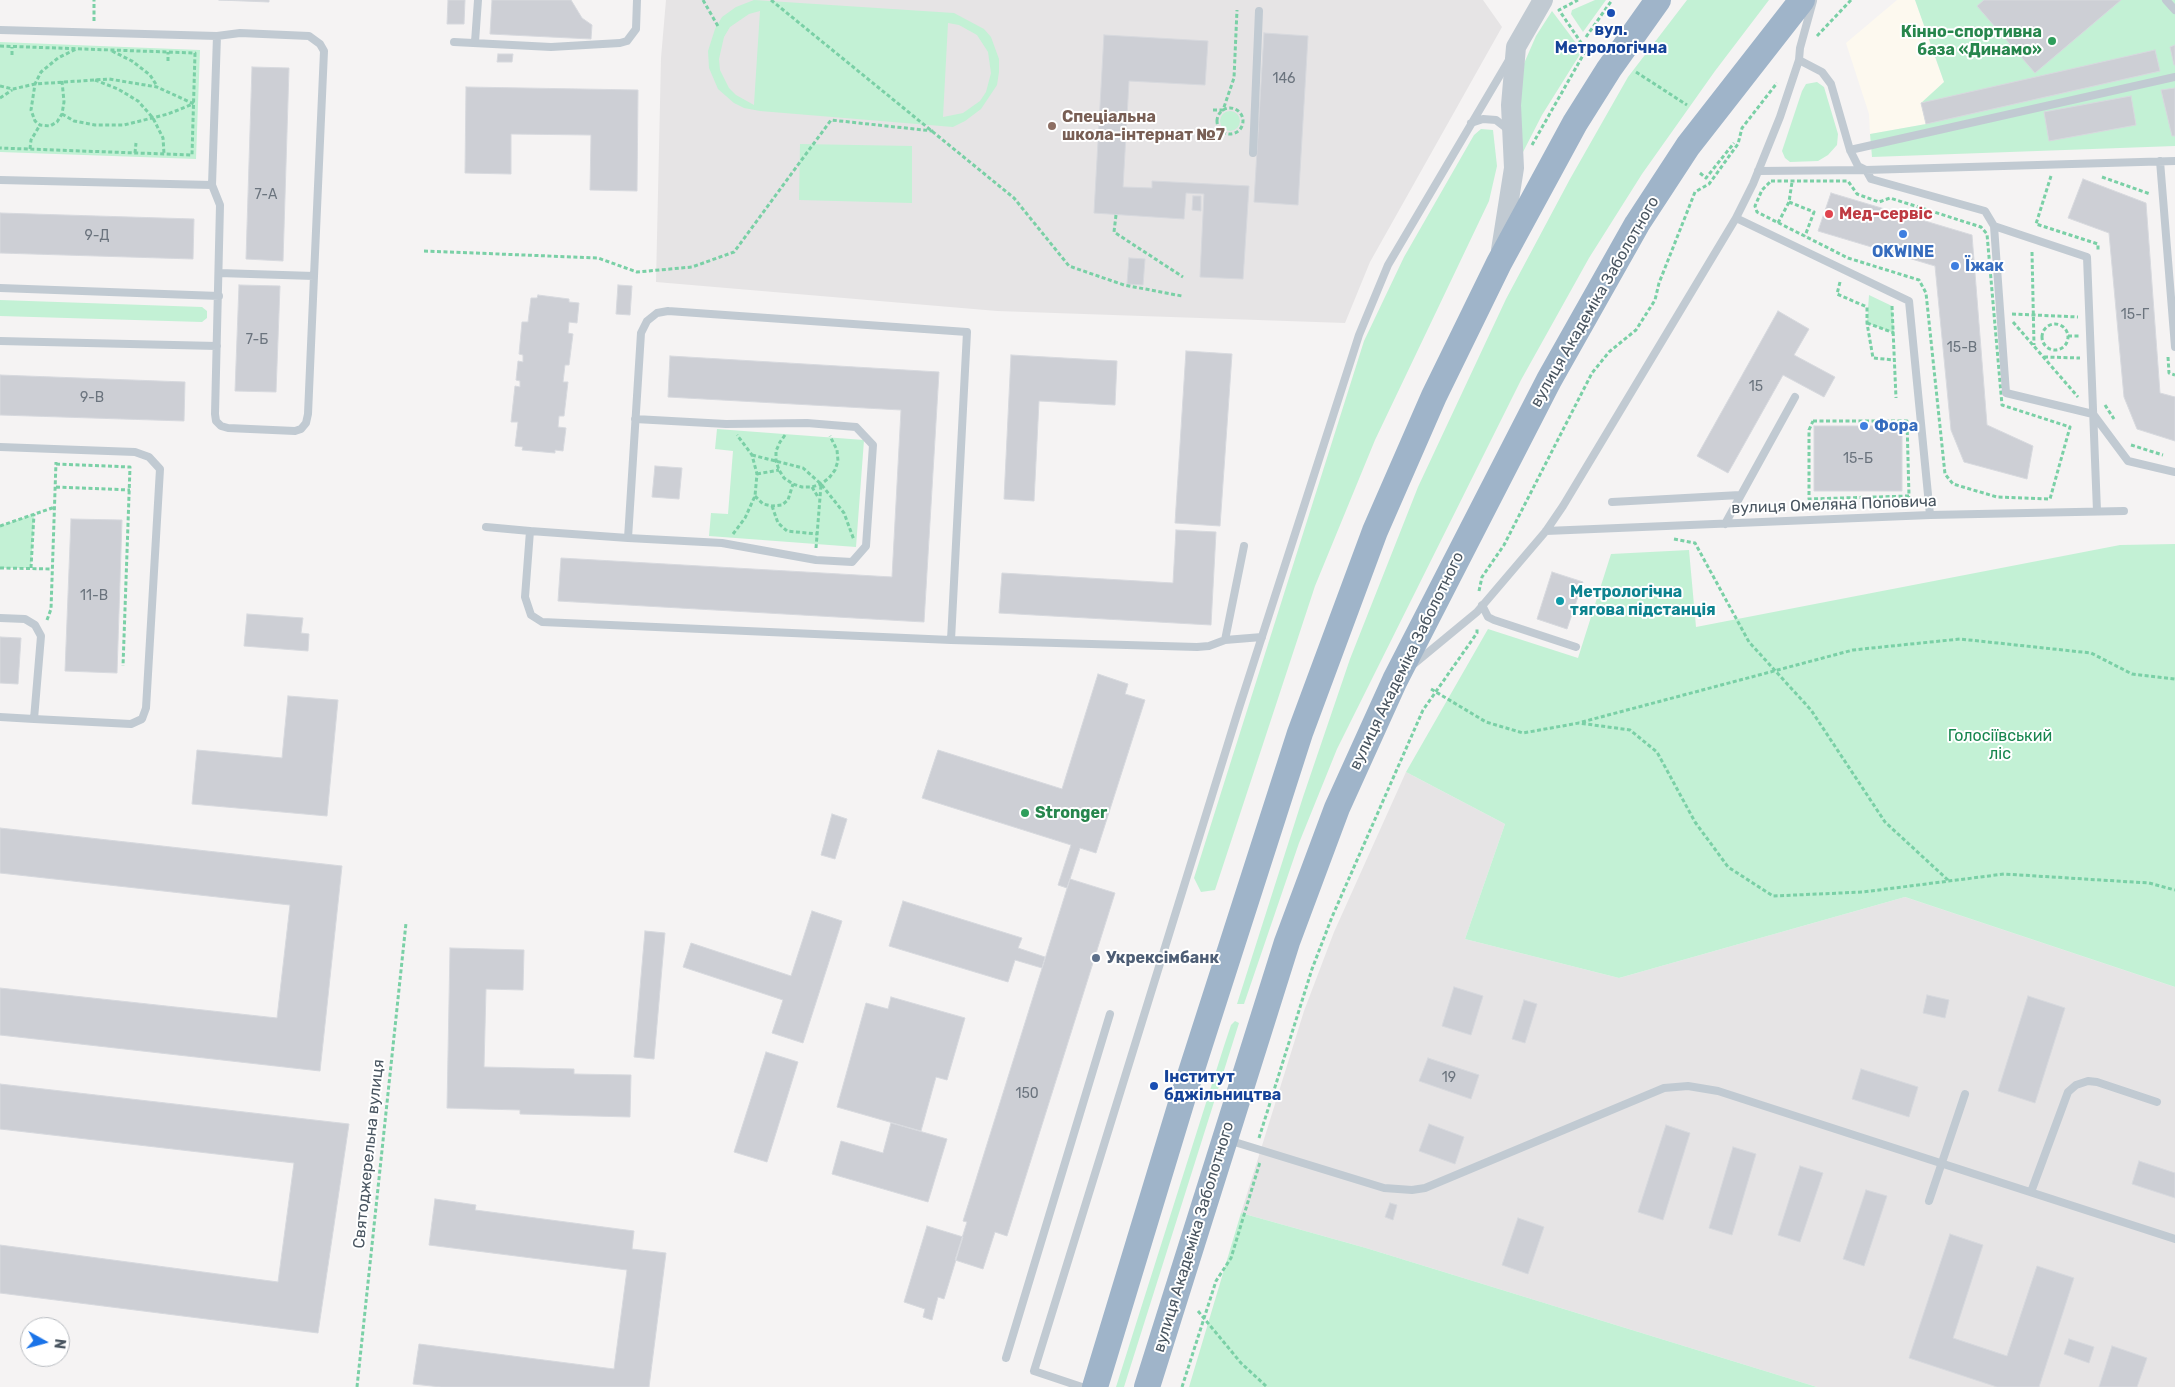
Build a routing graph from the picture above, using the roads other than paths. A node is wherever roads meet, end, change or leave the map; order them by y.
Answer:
1 (478, 0) edge
2 (637, 0) edge
3 (1543, 0) edge
4 (1658, 0) edge
5 (1802, 0) edge
6 (1813, 0) edge
7 (2166, 0) edge
8 (2175, 10) edge
9 (1259, 12) dead end
10 (0, 30) edge
11 (218, 36) junction
12 (454, 42) dead end
13 (475, 42) junction
14 (1516, 47) junction
15 (1799, 58) junction
16 (2175, 77) edge
17 (1471, 123) junction
18 (1513, 134) junction
19 (1850, 150) junction
20 (1253, 153) dead end
21 (2160, 161) junction
22 (2175, 161) edge
23 (1866, 170) junction
24 (1758, 171) junction
25 (0, 180) edge
26 (212, 186) junction
27 (1736, 218) junction
28 (1994, 226) junction
29 (1499, 263) junction
30 (219, 274) junction
31 (314, 276) junction
32 (0, 288) edge
33 (219, 296) junction
34 (0, 341) edge
35 (217, 346) junction
36 (2175, 347) edge
37 (1795, 397) dead end
38 (2093, 414) junction
39 (635, 419) junction
40 (0, 447) edge
41 (2175, 472) edge
42 (1740, 495) junction
43 (1612, 502) dead end
44 (2097, 511) junction
45 (2124, 511) dead end
46 (1930, 515) junction
47 (1725, 524) junction
48 (486, 527) dead end
49 (530, 531) junction
50 (1546, 531) junction
51 (628, 538) junction
52 (1244, 546) dead end
53 (1479, 609) junction
54 (0, 618) edge
55 (1262, 637) junction
56 (951, 640) junction
57 (1225, 640) junction
58 (1576, 647) dead end
59 (1395, 680) junction
60 (0, 717) edge
61 (34, 719) junction
62 (1110, 1014) dead end
63 (1965, 1094) dead end
64 (2157, 1102) dead end
65 (1224, 1139) junction
66 (1942, 1164) junction
67 (2031, 1192) junction
68 (1929, 1201) dead end
69 (2175, 1239) edge
70 (1006, 1358) dead end
71 (1082, 1387) edge
72 (1095, 1387) edge
73 (1147, 1387) edge

1 - 13 lane
2 - 13 lane
3 - 14 street
4 - 29 highway
5 - 59 highway, вулиця Академіка Заболотного
6 - 15 lane
7 - 8 lane
9 - 20 lane
10 - 11 lane
11 - 26 lane
11 - 31 lane
12 - 13 lane
14 - 17 lane
14 - 18 street
15 - 19 lane
15 - 24 lane
16 - 19 lane
17 - 18 lane
17 - 55 lane
18 - 29 street
19 - 23 lane
21 - 22 lane
21 - 23 lane
21 - 36 lane
23 - 24 lane
23 - 28 lane
24 - 27 lane
25 - 26 lane
26 - 30 lane
27 - 46 lane
27 - 50 lane
28 - 38 lane
28 - 38 lane
29 - 72 highway
30 - 31 lane
30 - 33 lane
31 - 35 lane
32 - 33 lane
33 - 35 lane
34 - 35 lane
37 - 42 lane
38 - 41 lane
38 - 44 lane
39 - 51 lane
39 - 51 lane
39 - 56 lane
40 - 61 lane
42 - 43 lane
42 - 47 lane
44 - 45 lane, вулиця Омеляна Поповича
44 - 46 lane, вулиця Омеляна Поповича
46 - 47 lane, вулиця Омеляна Поповича
47 - 50 lane, вулиця Омеляна Поповича
48 - 49 lane
49 - 51 lane
49 - 56 lane
50 - 53 lane
52 - 57 lane
53 - 58 lane
53 - 59 lane
54 - 61 lane
55 - 57 lane
55 - 71 lane
56 - 57 lane
59 - 65 highway, вулиця Академіка Заболотного
60 - 61 lane
62 - 70 lane
63 - 66 lane
64 - 67 lane
65 - 66 lane
65 - 73 highway, вулиця Академіка Заболотного
66 - 67 lane
66 - 68 lane
67 - 69 lane

